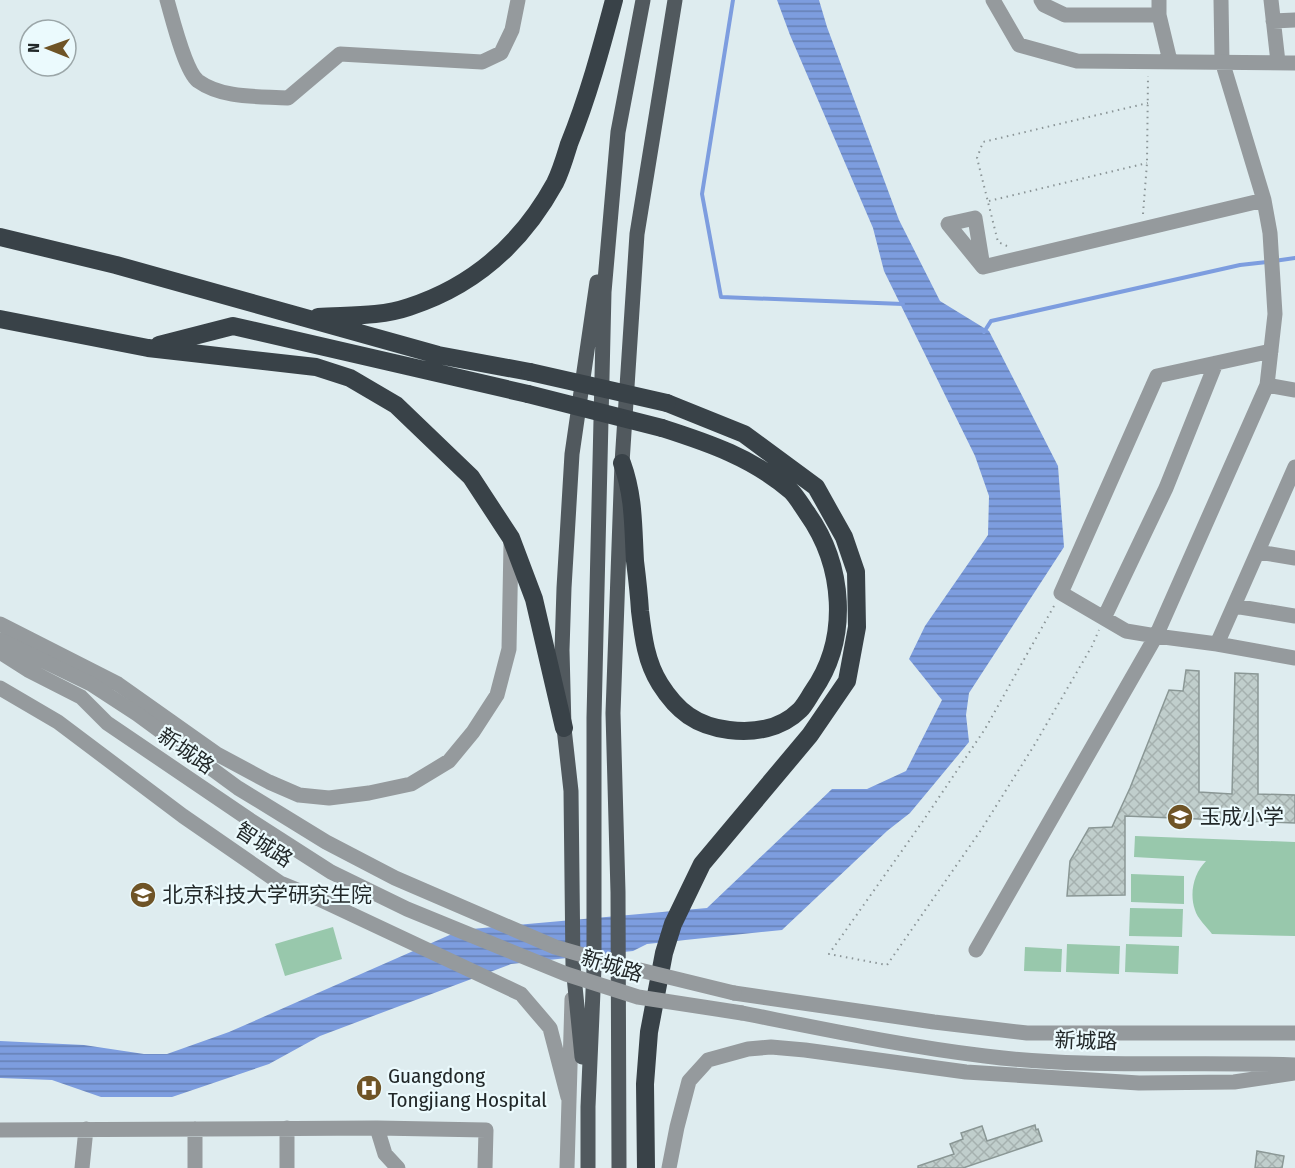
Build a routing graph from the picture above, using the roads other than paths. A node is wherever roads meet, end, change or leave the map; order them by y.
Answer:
1 (167, 0) edge
2 (518, 0) edge
3 (614, 0) edge
4 (643, 0) edge
5 (675, 0) edge
6 (993, 0) edge
7 (1041, 0) edge
8 (1221, 0) edge
9 (1271, 0) edge
10 (1159, 7) edge
11 (1295, 20) edge
12 (1274, 21) junction
13 (1170, 61) junction
14 (1222, 62) junction
15 (1278, 62) junction
16 (1295, 63) edge
17 (618, 132) junction
18 (1264, 200) junction
19 (0, 239) edge
20 (983, 267) dead end
21 (300, 317) junction
22 (0, 319) edge
23 (148, 348) junction
24 (1271, 351) junction
25 (1215, 363) junction
26 (1267, 385) junction
27 (1295, 390) edge
28 (622, 463) junction
29 (1295, 467) edge
30 (1289, 497) edge
31 (511, 538) junction
32 (1257, 552) junction
33 (1295, 558) edge
34 (1234, 606) junction
35 (1295, 616) edge
36 (1104, 618) junction
37 (0, 624) edge
38 (1156, 636) junction
39 (0, 640) edge
40 (1217, 644) junction
41 (0, 652) edge
42 (1295, 658) edge
43 (0, 688) edge
44 (564, 728) junction
45 (976, 950) dead end
46 (573, 966) junction
47 (1295, 1033) edge
48 (1295, 1065) edge
49 (1295, 1073) edge
50 (619, 1094) junction
51 (568, 1097) junction
52 (588, 1107) junction
53 (287, 1128) junction
54 (377, 1128) junction
55 (86, 1129) junction
56 (195, 1129) junction
57 (0, 1130) edge
58 (82, 1168) edge
59 (195, 1168) edge
60 (287, 1168) edge
61 (398, 1168) edge
62 (485, 1168) edge
63 (567, 1168) edge
64 (588, 1168) edge
65 (619, 1168) edge
66 (628, 1168) edge
67 (646, 1168) edge
68 (669, 1168) edge

1 - 2 street
3 - 21 highway
4 - 17 main road
5 - 28 main road
6 - 13 street
7 - 10 street
8 - 14 street
9 - 12 street
10 - 13 street
11 - 12 street
12 - 15 street
13 - 14 street
14 - 15 street
14 - 18 street
15 - 16 street
17 - 44 main road
17 - 52 main road
18 - 20 street
18 - 24 street
19 - 21 highway
21 - 67 highway, bridge
22 - 23 highway
23 - 28 highway, bridge
23 - 31 highway
24 - 25 street
24 - 26 street
25 - 36 street
25 - 36 street
26 - 27 street
26 - 38 street
28 - 50 main road
29 - 30 street
30 - 32 street
31 - 37 street
31 - 44 highway
32 - 33 street
32 - 34 street
34 - 35 street
34 - 40 street
36 - 38 street
38 - 40 street
38 - 45 street
39 - 47 street, 新城路, bridge
40 - 42 street
41 - 48 street, 新城路, bridge
43 - 51 street, 智城路
44 - 46 main road
46 - 51 street
46 - 52 main road
49 - 68 street
50 - 65 main road
50 - 66 main road
51 - 63 street
52 - 64 main road
53 - 54 street
53 - 56 street
53 - 60 street
54 - 61 street
54 - 62 street
55 - 56 street
55 - 57 street
55 - 58 street
56 - 59 street

